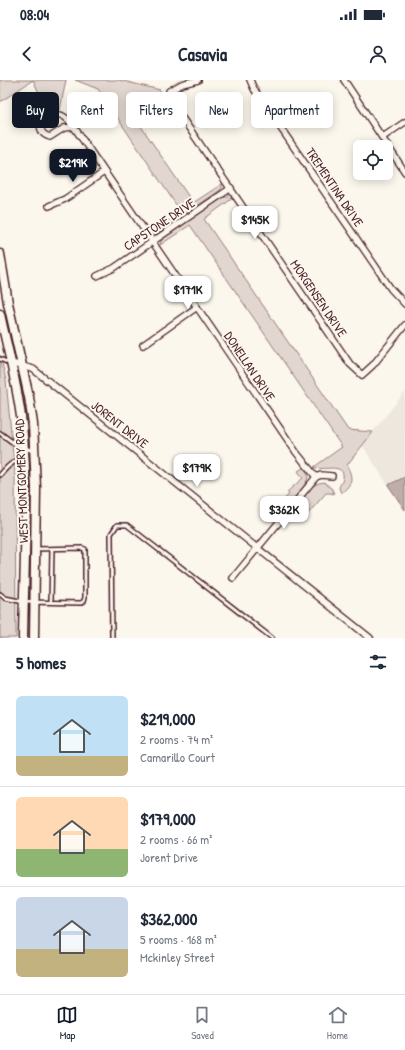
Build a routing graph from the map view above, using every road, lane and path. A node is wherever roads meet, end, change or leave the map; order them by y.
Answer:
1 (198, 80) edge
2 (250, 80) edge
3 (344, 80) edge
4 (405, 122) edge
5 (74, 127) joint
6 (75, 128) edge
7 (383, 137) junction
8 (104, 172) junction
9 (405, 172) edge
10 (231, 188) junction
11 (49, 206) dead end
12 (152, 242) junction
13 (0, 254) edge
14 (97, 276) dead end
15 (405, 304) edge
16 (197, 308) junction
17 (0, 314) edge
18 (405, 325) edge
19 (143, 345) dead end
20 (0, 359) edge
21 (11, 363) junction
22 (23, 367) junction
23 (0, 433) edge
24 (23, 448) junction
25 (35, 452) junction
26 (24, 459) junction
27 (0, 475) edge
28 (332, 476) dead end
29 (316, 477) junction
30 (258, 548) junction
31 (35, 549) junction
32 (52, 549) junction
33 (234, 578) dead end
34 (0, 594) edge
35 (24, 602) junction
36 (35, 602) junction
37 (51, 602) junction
38 (23, 638) edge
39 (34, 638) edge
40 (112, 638) edge
41 (272, 638) edge
42 (370, 638) edge

1 - 10 street, MORGENSEN DRIVE
2 - 15 street, TREMENTINA DRIVE
3 - 7 street
4 - 7 street
5 - 5 street, DONELLAN DRIVE
6 - 8 street, DONELLAN DRIVE
7 - 9 street
8 - 11 street
8 - 12 street, DONELLAN DRIVE
10 - 12 street, CAPSTONE DRIVE
10 - 18 street, MORGENSEN DRIVE
12 - 14 street, CAPSTONE DRIVE
12 - 16 street, DONELLAN DRIVE
13 - 22 main road, WEST MONTGOMERY ROAD
16 - 19 street
16 - 29 street, DONELLAN DRIVE
17 - 21 main road, WEST MONTGOMERY ROAD
20 - 21 lane, JORENT DRIVE
21 - 22 street, JORENT DRIVE
21 - 24 main road, WEST MONTGOMERY ROAD
22 - 25 main road, WEST MONTGOMERY ROAD
22 - 30 street, JORENT DRIVE
23 - 24 lane
24 - 25 lane
24 - 26 main road, WEST MONTGOMERY ROAD
25 - 31 main road, WEST MONTGOMERY ROAD
26 - 27 lane
26 - 35 main road, WEST MONTGOMERY ROAD
28 - 29 street
29 - 30 street
30 - 33 street
30 - 42 street, JORENT DRIVE
31 - 32 lane
31 - 36 main road, WEST MONTGOMERY ROAD
32 - 37 lane
32 - 37 lane
34 - 35 lane
35 - 36 lane
35 - 38 main road, WEST MONTGOMERY ROAD
36 - 37 lane
36 - 39 main road, WEST MONTGOMERY ROAD
40 - 41 lane

